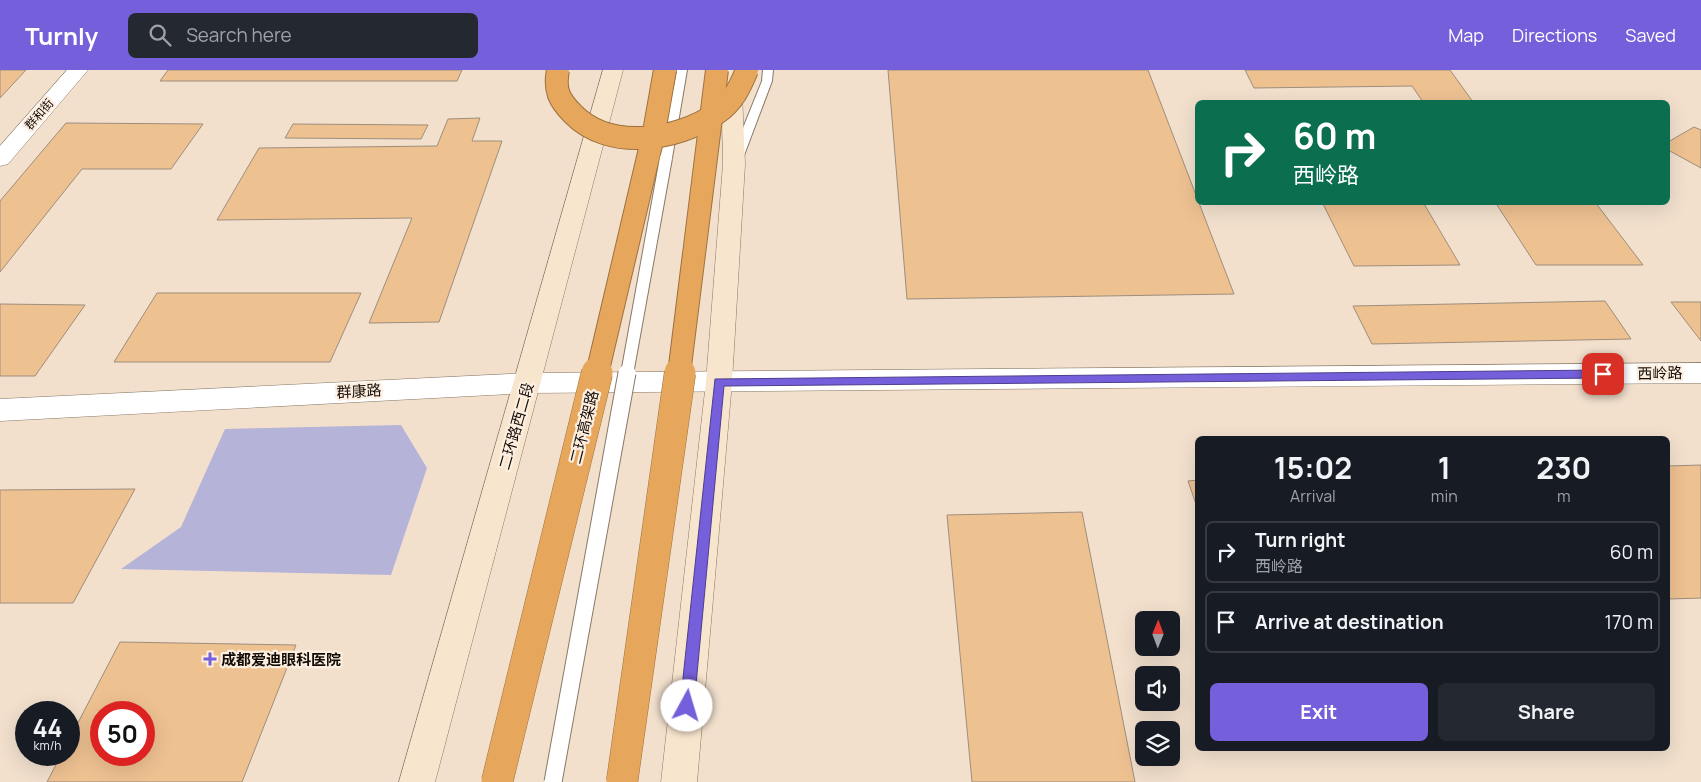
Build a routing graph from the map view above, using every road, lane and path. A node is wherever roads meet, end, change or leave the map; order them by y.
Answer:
1 (78, 70) edge
2 (558, 70) edge
3 (613, 70) edge
4 (665, 70) edge
5 (682, 70) edge
6 (717, 70) edge
7 (732, 70) edge
8 (747, 70) edge
9 (768, 70) edge
10 (0, 159) edge
11 (734, 164) junction
12 (1701, 373) edge
13 (719, 382) junction
14 (529, 383) junction
15 (0, 410) edge
16 (417, 782) edge
17 (498, 782) edge
18 (553, 782) edge
19 (622, 782) edge
20 (679, 782) edge

1 - 10 street, 群和街
2 - 8 highway, bridge
3 - 14 main road, 二环路西二段
4 - 17 highway, 二环高架路, bridge
5 - 18 lane, bridge
6 - 19 highway, bridge
7 - 11 main road
9 - 11 lane
11 - 13 main road
12 - 13 street, 西岭路
13 - 14 street, 群康路
13 - 20 main road
14 - 15 street, 群康路
14 - 16 main road, 二环路西二段

